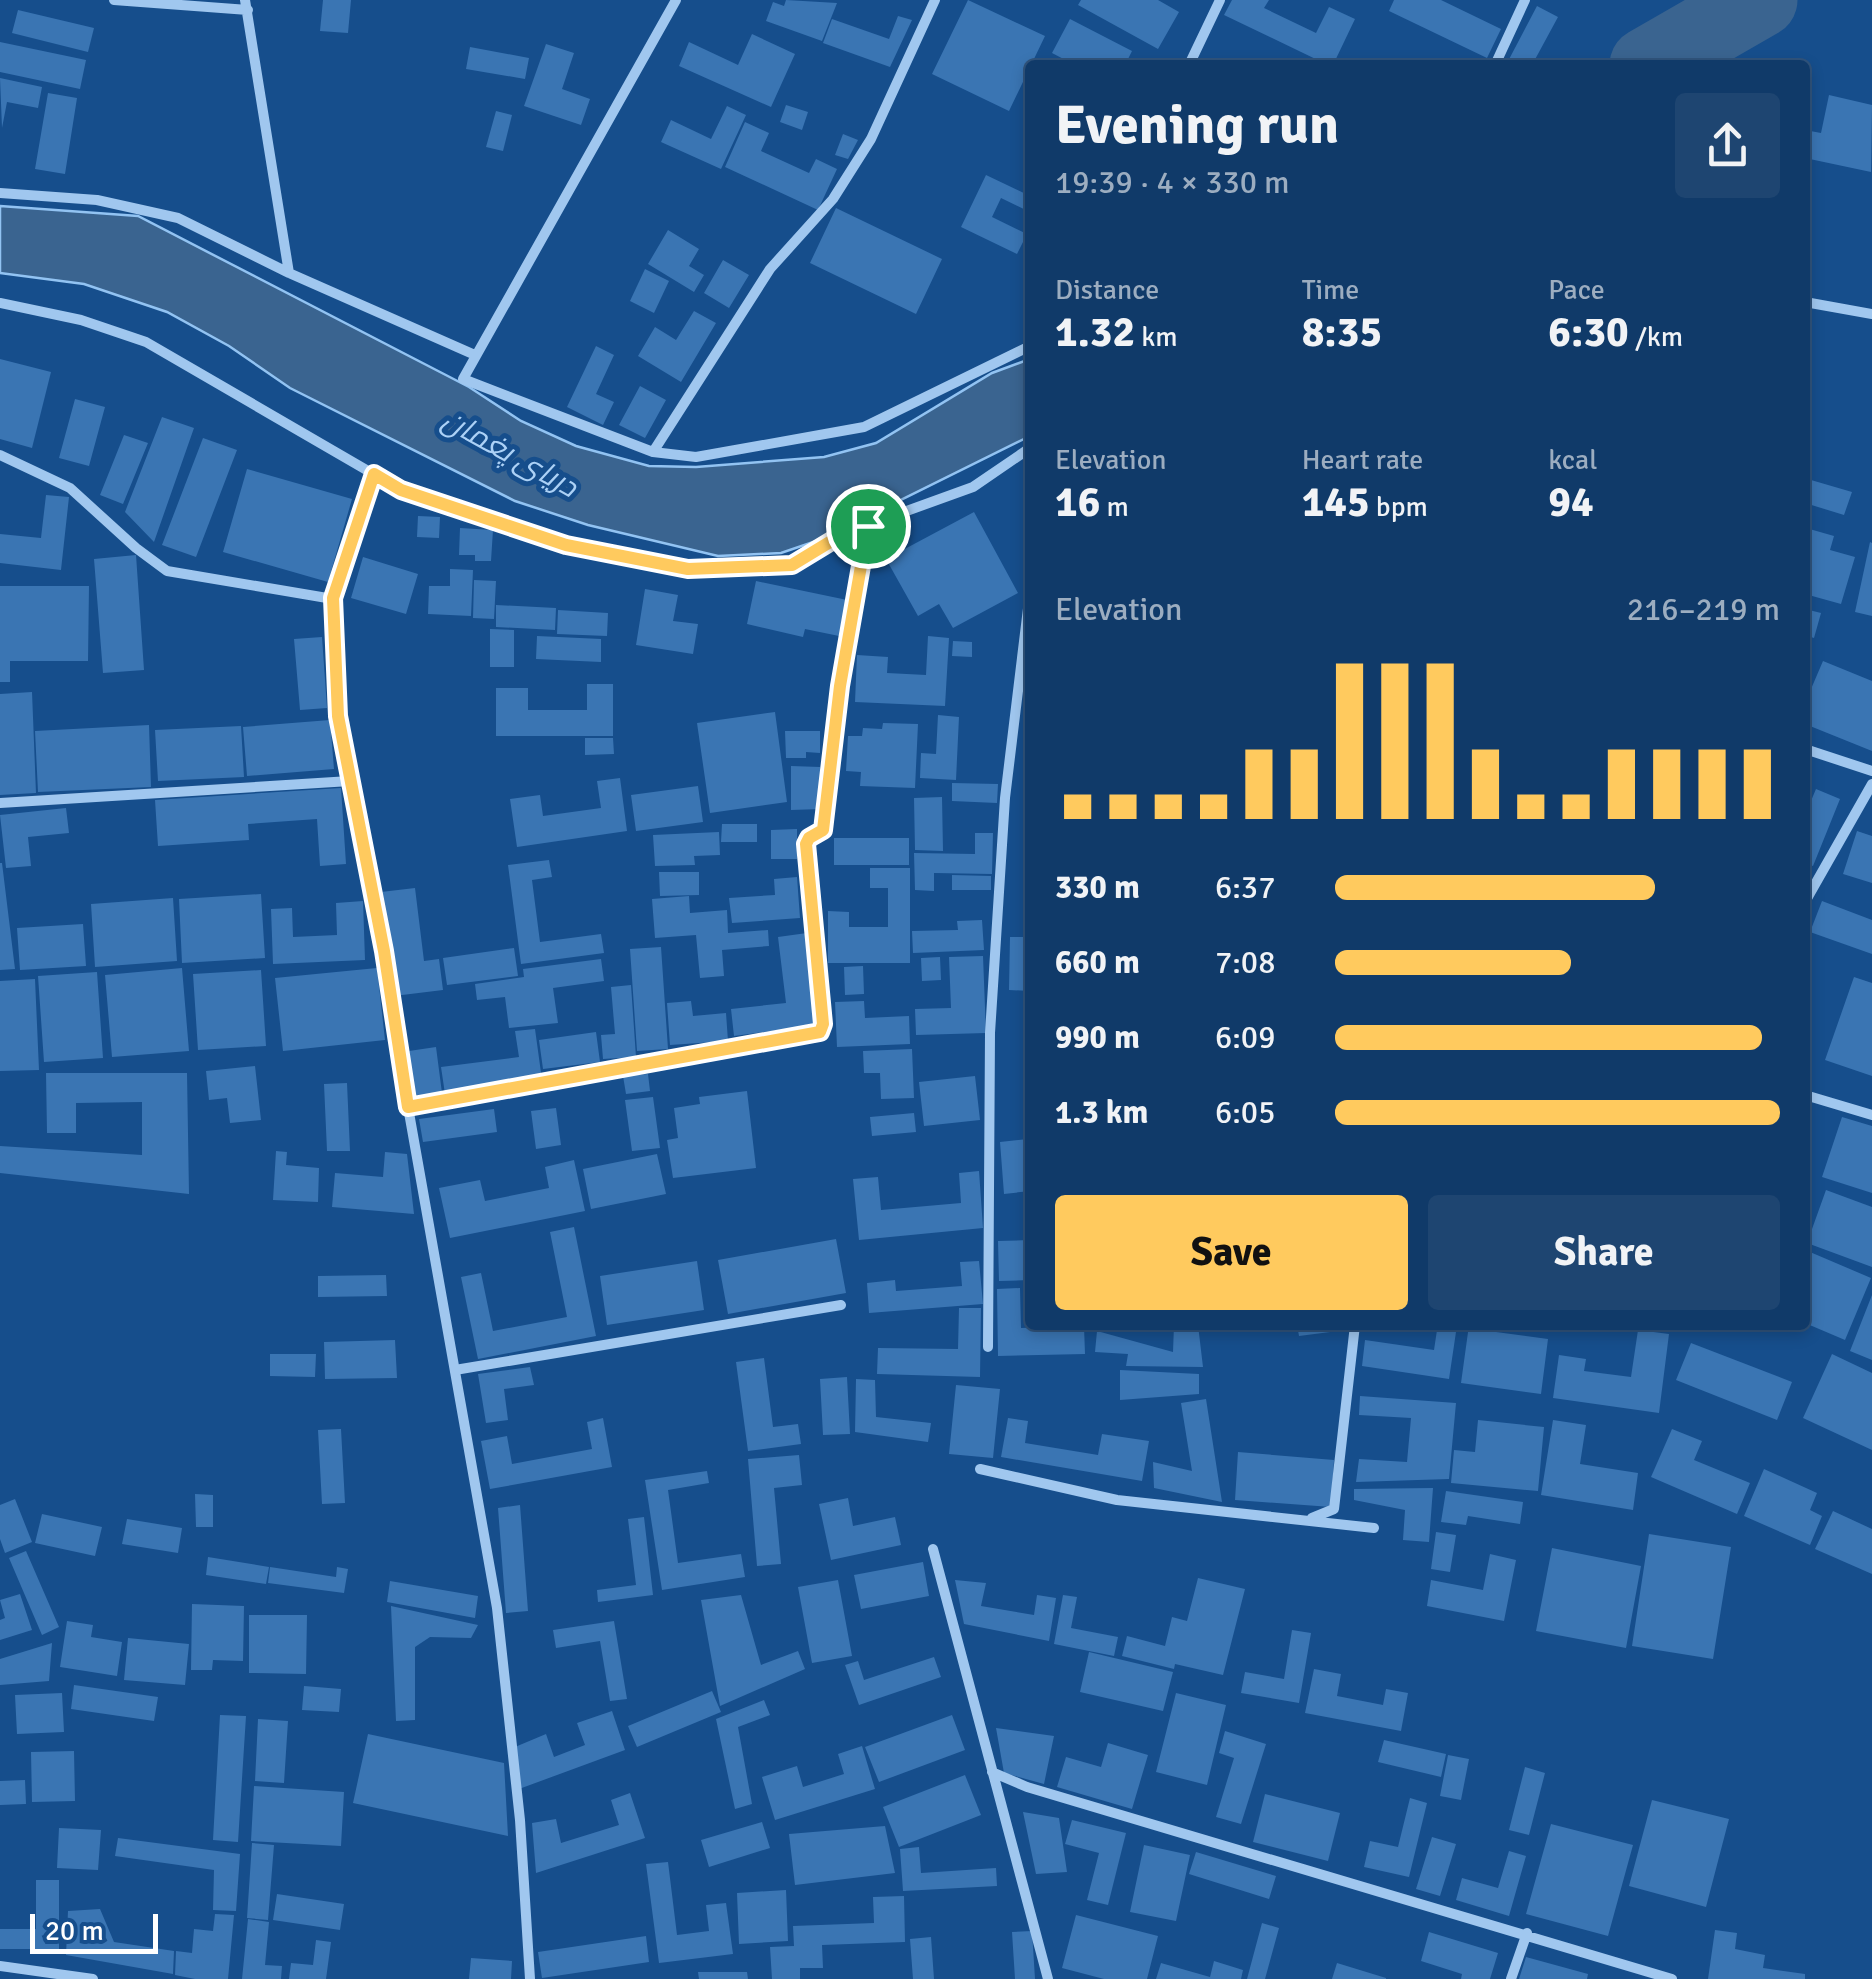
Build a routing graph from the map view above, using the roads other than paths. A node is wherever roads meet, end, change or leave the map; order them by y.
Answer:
1 (114, 0) edge
2 (676, 0) edge
3 (935, 0) edge
4 (1220, 0) edge
5 (1526, 0) edge
6 (247, 5) edge
7 (1191, 60) edge
8 (1497, 60) edge
9 (0, 193) edge
10 (289, 274) junction
11 (0, 303) edge
12 (1810, 303) edge
13 (1872, 314) edge
14 (1025, 348) edge
15 (475, 355) junction
16 (1025, 451) edge
17 (653, 452) junction
18 (0, 454) edge
19 (374, 474) junction
20 (868, 526) junction
21 (333, 598) junction
22 (1025, 633) edge
23 (1810, 752) edge
24 (1872, 772) edge
25 (350, 781) junction
26 (1872, 784) edge
27 (0, 803) edge
28 (1810, 893) edge
29 (1810, 1097) edge
30 (408, 1107) junction
31 (1872, 1116) edge
32 (842, 1305) dead end
33 (1354, 1330) edge
34 (988, 1347) dead end
35 (454, 1370) junction
36 (980, 1470) dead end
37 (1308, 1520) junction
38 (1374, 1528) dead end
39 (933, 1549) dead end
40 (992, 1772) junction
41 (1527, 1934) junction
42 (0, 1966) edge
43 (93, 1979) edge
44 (530, 1979) edge
45 (1048, 1979) edge
46 (1511, 1979) edge
47 (1672, 1979) edge

1 - 6 street
2 - 15 street
3 - 17 street
4 - 7 street
5 - 8 street
6 - 10 street
9 - 10 street
10 - 15 street
11 - 19 street
12 - 13 street
14 - 17 street
15 - 17 street
16 - 20 street
18 - 21 street
19 - 20 street
19 - 21 street
20 - 30 street
21 - 25 street
22 - 34 street
23 - 24 street
25 - 27 street
25 - 30 street
26 - 28 street
29 - 31 street
30 - 35 street
32 - 35 street
33 - 37 street
35 - 44 street
36 - 37 street
37 - 38 street
39 - 40 street
40 - 41 street
40 - 45 street
41 - 46 street
41 - 47 street
42 - 43 street

